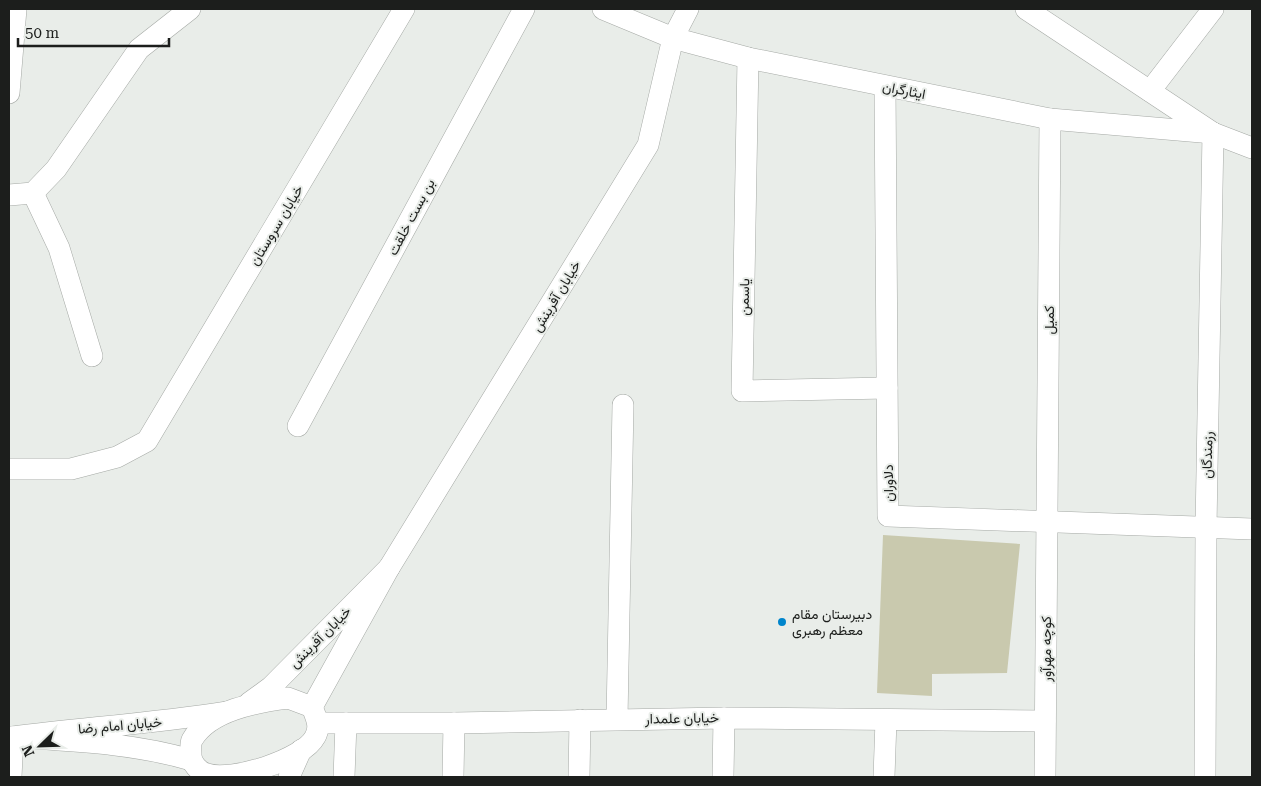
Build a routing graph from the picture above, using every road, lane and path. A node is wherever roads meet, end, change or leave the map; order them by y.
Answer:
1 (16, 9) edge
2 (190, 9) edge
3 (404, 9) edge
4 (524, 9) edge
5 (603, 9) edge
6 (688, 9) edge
7 (1026, 9) edge
8 (1213, 9) edge
9 (673, 38) junction
10 (748, 58) junction
11 (885, 86) junction
12 (1150, 91) junction
13 (9, 93) edge
14 (1050, 119) junction
15 (1213, 133) junction
16 (1252, 148) edge
17 (33, 192) junction
18 (9, 194) edge
19 (92, 356) dead end
20 (887, 388) junction
21 (623, 405) dead end
22 (298, 426) dead end
23 (9, 469) edge
24 (1047, 522) junction
25 (1206, 527) junction
26 (1252, 529) edge
27 (389, 568) junction
28 (249, 703) junction
29 (226, 712) junction
30 (315, 715) junction
31 (724, 718) junction
32 (617, 719) junction
33 (580, 720) junction
34 (886, 720) junction
35 (1046, 722) junction
36 (346, 723) junction
37 (454, 723) junction
38 (11, 737) edge
39 (301, 750) junction
40 (194, 768) edge
41 (11, 777) edge
42 (289, 777) edge
43 (344, 777) edge
44 (453, 777) edge
45 (579, 777) edge
46 (723, 777) edge
47 (884, 777) edge
48 (1045, 777) edge
49 (1204, 777) edge

1 - 13 street
2 - 17 street
3 - 23 street, خیابان سروستان
4 - 22 street, بن بست خلقت
5 - 9 street, ایثارگران
6 - 9 street, خیابان آفرینش
7 - 12 street
8 - 12 street
9 - 10 street, ایثارگران
9 - 27 street, خیابان آفرینش
10 - 11 street, ایثارگران
10 - 20 street, یاسمن
11 - 14 street, ایثارگران
11 - 20 street, دلاوران
12 - 15 street
14 - 15 street, ایثارگران
14 - 24 street, کمیل
15 - 16 street
15 - 25 street, رزمندگان
17 - 18 street
17 - 19 street
20 - 24 street, دلاوران
21 - 32 street
24 - 25 street, دلاوران
24 - 35 street, کوچه مهرآور
25 - 26 street, دلاوران
25 - 49 street, رزمندگان
27 - 28 street, خیابان آفرینش
27 - 30 street, خیابان آفرینش
28 - 29 street
28 - 30 street
29 - 38 street, خیابان امام رضا
29 - 40 street
30 - 36 street, خیابان علمدار
30 - 39 street, خیابان آفرینش
31 - 32 street, خیابان علمدار
31 - 34 street, خیابان علمدار
31 - 46 street
32 - 33 street, خیابان علمدار
33 - 37 street, خیابان علمدار
33 - 45 street
34 - 35 street, خیابان علمدار
34 - 47 street
35 - 48 street, کوچه مهرآور
36 - 37 street, خیابان علمدار
36 - 43 street
37 - 44 street
38 - 40 street, خیابان امام رضا
38 - 41 street
39 - 40 street, خیابان امام رضا
39 - 42 street

